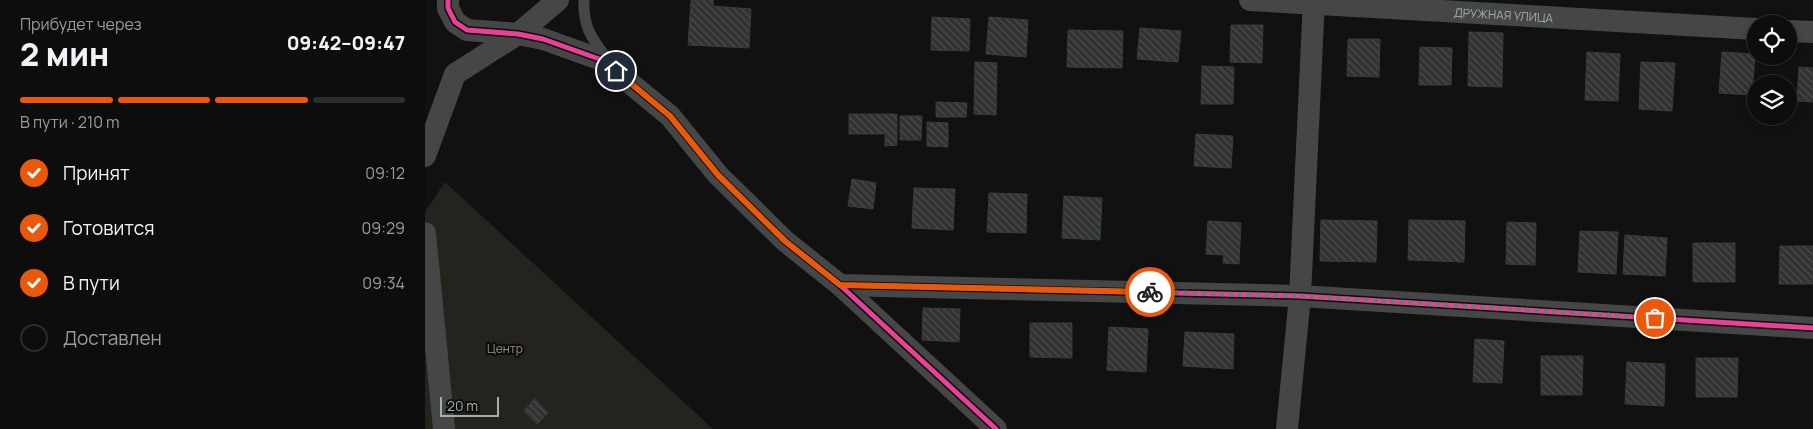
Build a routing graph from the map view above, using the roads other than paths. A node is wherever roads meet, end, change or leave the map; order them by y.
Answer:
1 (448, 0) edge
2 (557, 0) edge
3 (584, 0) edge
4 (1250, 0) edge
5 (1314, 2) edge
6 (1747, 28) edge
7 (1797, 31) edge
8 (1813, 32) edge
9 (518, 34) junction
10 (616, 71) junction
11 (425, 156) edge
12 (425, 233) edge
13 (840, 285) junction
14 (1300, 296) junction
15 (1813, 328) edge
16 (444, 429) edge
17 (996, 429) edge
18 (1287, 429) edge

1 - 9 street
2 - 9 street
3 - 10 lane
4 - 5 street, ДРУЖНАЯ УЛИЦА
5 - 6 street, ДРУЖНАЯ УЛИЦА
5 - 14 street
7 - 8 street
9 - 10 street
9 - 11 street
10 - 13 street
12 - 16 street
13 - 14 street
13 - 17 street
14 - 15 street
14 - 18 street

